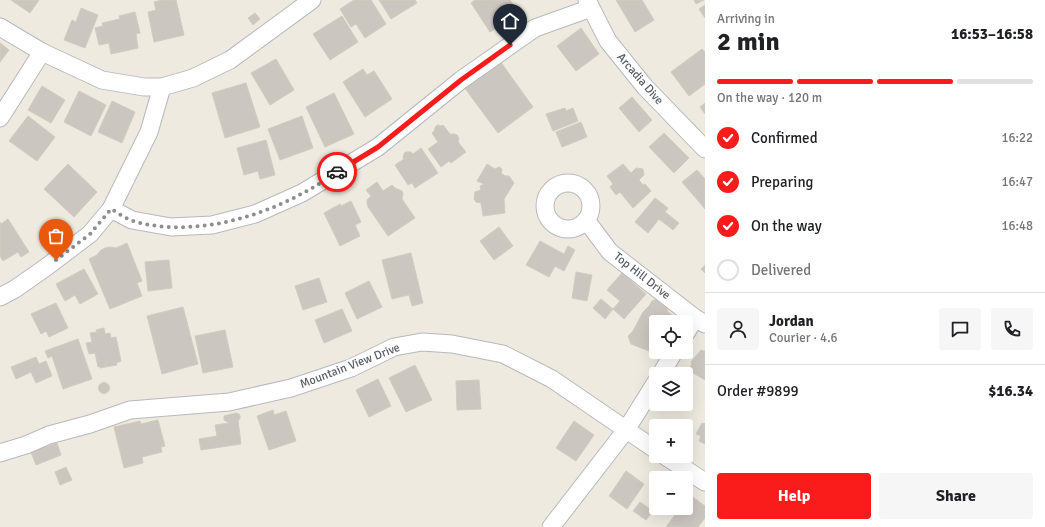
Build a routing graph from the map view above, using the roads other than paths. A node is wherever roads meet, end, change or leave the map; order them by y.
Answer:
1 (312, 0) edge
2 (589, 4) edge
3 (0, 27) edge
4 (42, 52) junction
5 (162, 87) junction
6 (0, 118) edge
7 (705, 149) edge
8 (111, 209) junction
9 (586, 220) dead end
10 (0, 297) edge
11 (700, 321) edge
12 (649, 393) edge
13 (626, 430) junction
14 (649, 445) edge
15 (0, 453) edge
16 (676, 463) edge
17 (705, 482) edge
18 (551, 527) edge

1 - 5 street
2 - 7 street, Arcadia Dive
2 - 8 street
3 - 4 street
4 - 5 street
4 - 6 street
5 - 8 street
8 - 10 street
9 - 11 street, Top Hill Drive
12 - 13 street
13 - 14 street, Mountain View Drive
13 - 15 street, Mountain View Drive
13 - 18 street
16 - 17 street

